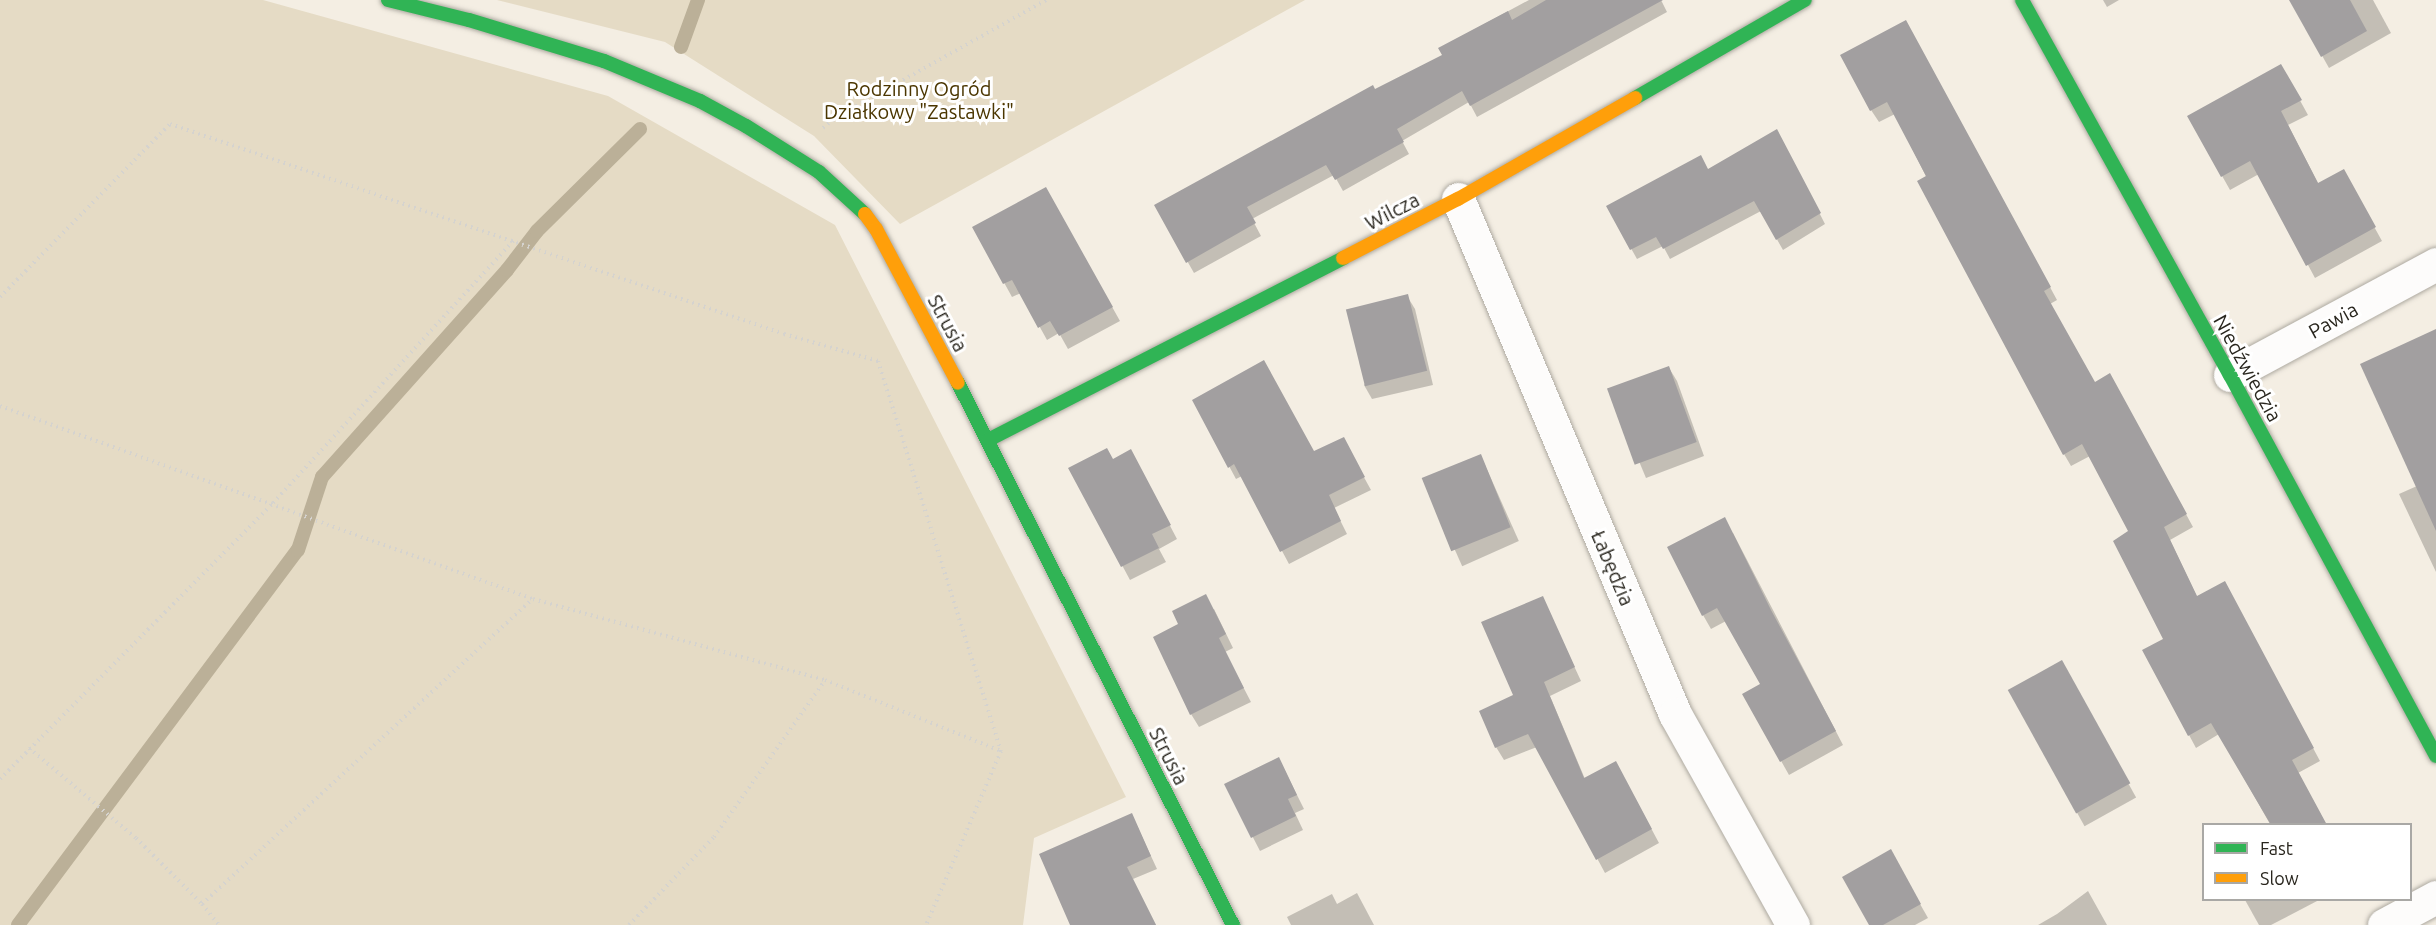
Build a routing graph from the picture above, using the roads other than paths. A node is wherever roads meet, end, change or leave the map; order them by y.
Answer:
1 (388, 0) edge
2 (1805, 0) edge
3 (2022, 0) edge
4 (1458, 199) junction
5 (2436, 264) edge
6 (2230, 375) junction
7 (988, 440) junction
8 (2436, 756) edge
9 (2436, 897) edge
10 (1233, 925) edge
11 (1793, 925) edge
12 (2384, 925) edge

1 - 7 street, Strusia
2 - 4 street, Wilcza
3 - 6 street, Niedźwiedzia
4 - 7 street, Wilcza
4 - 11 street, Łabędzia
5 - 6 street, Pawia
6 - 8 street, Niedźwiedzia
7 - 10 street, Strusia
9 - 12 street

